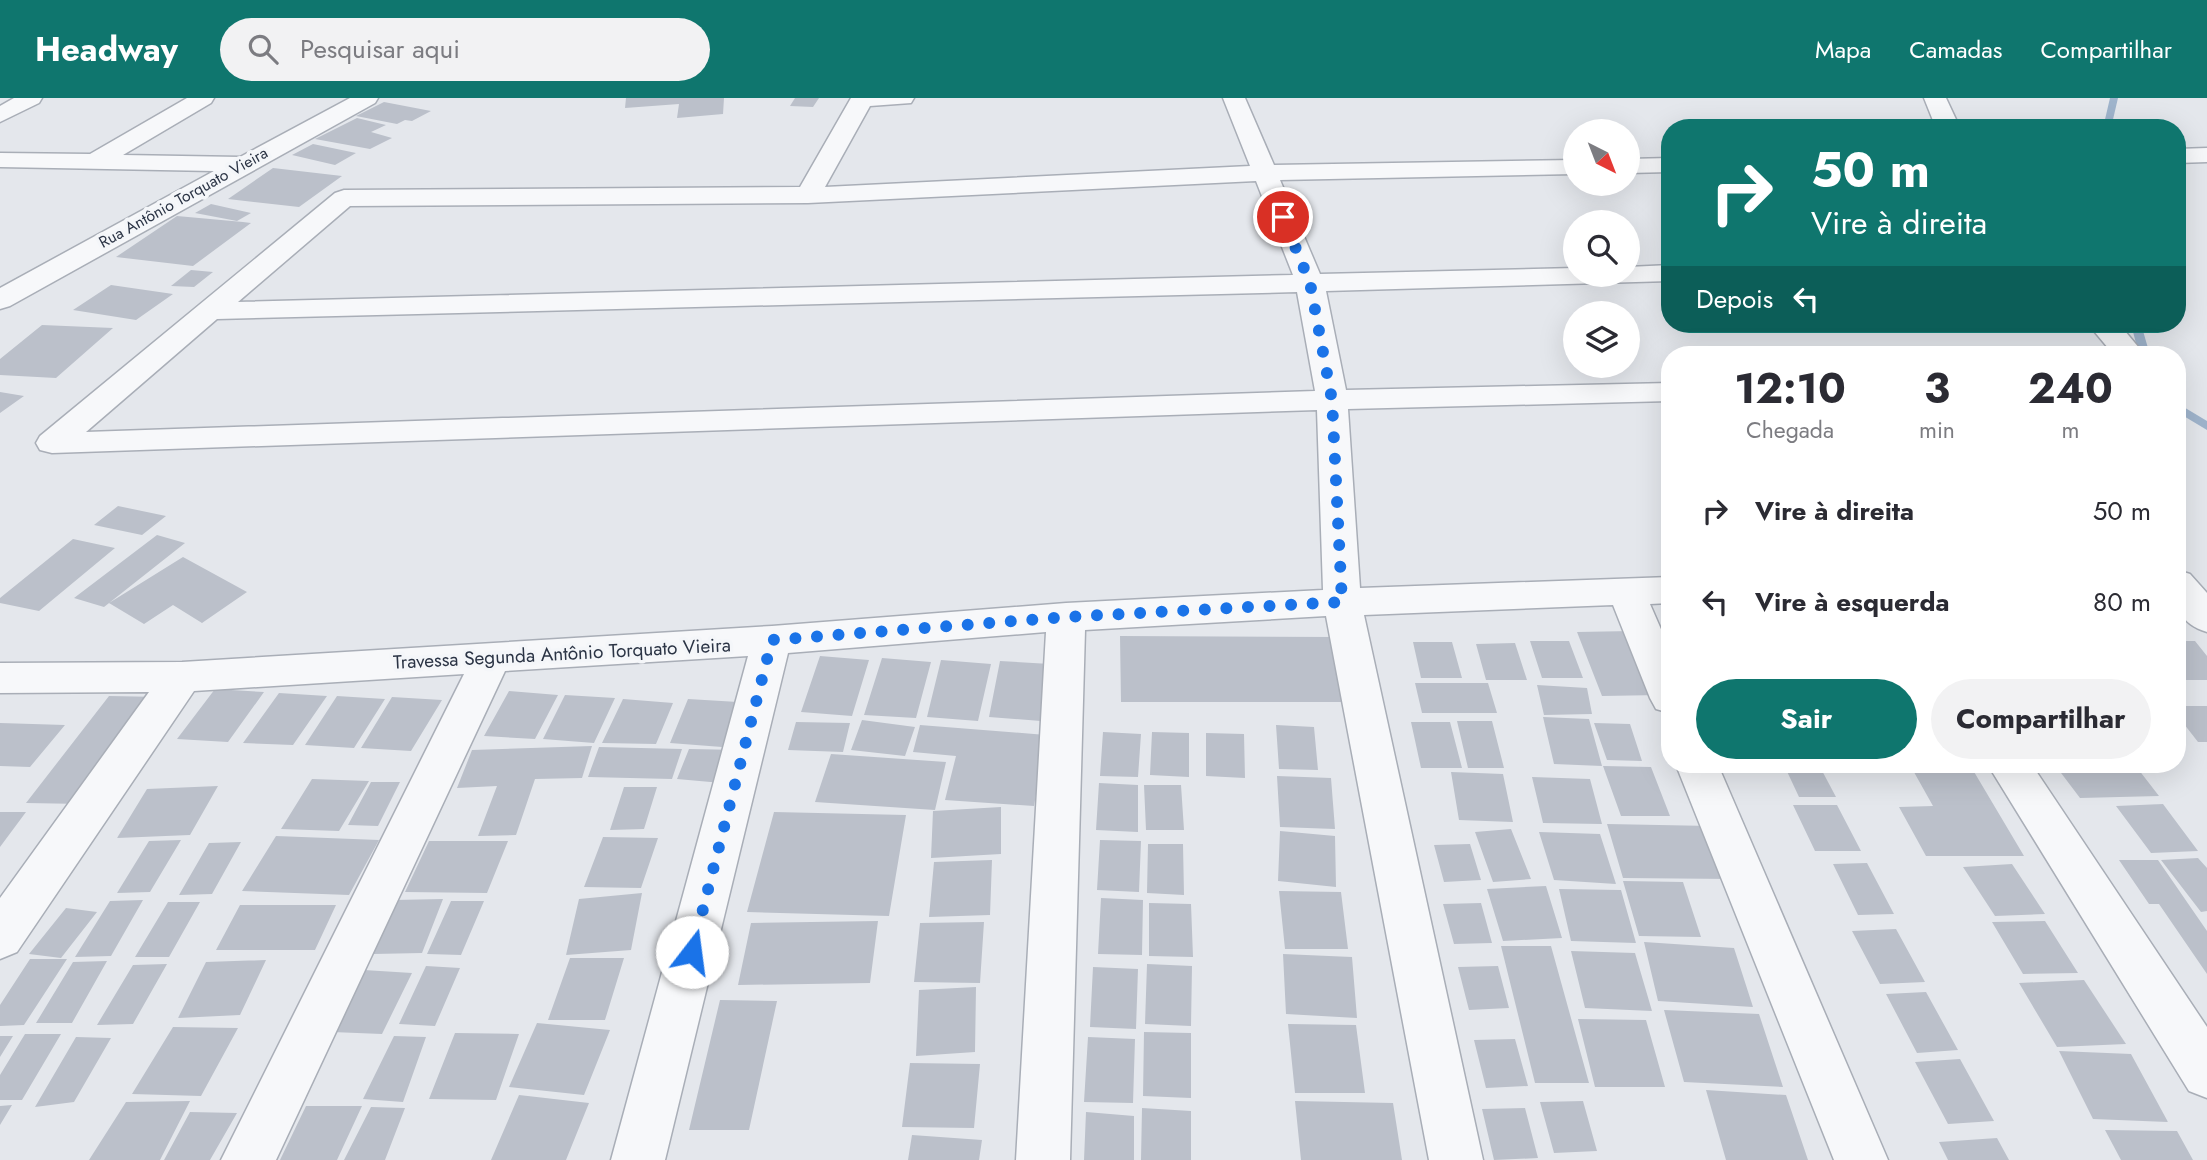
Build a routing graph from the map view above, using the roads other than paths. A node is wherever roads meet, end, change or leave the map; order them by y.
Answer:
1 (31, 98) edge
2 (203, 98) edge
3 (367, 98) edge
4 (862, 98) edge
5 (903, 98) edge
6 (1234, 98) edge
7 (1935, 98) edge
8 (0, 115) edge
9 (1944, 119) edge
10 (2207, 155) edge
11 (2186, 156) edge
12 (0, 160) edge
13 (92, 163) junction
14 (244, 164) junction
15 (1661, 165) edge
16 (1640, 166) edge
17 (1563, 167) edge
18 (1265, 173) junction
19 (808, 195) junction
20 (1661, 274) edge
21 (1640, 275) edge
22 (1563, 276) edge
23 (1310, 283) junction
24 (0, 300) edge
25 (209, 311) junction
26 (1661, 392) edge
27 (1332, 400) junction
28 (2207, 573) edge
29 (2186, 574) edge
30 (1661, 590) edge
31 (1626, 592) junction
32 (2186, 594) edge
33 (1342, 602) junction
34 (1066, 617) junction
35 (2207, 618) edge
36 (772, 640) junction
37 (493, 656) junction
38 (1661, 676) edge
39 (182, 677) junction
40 (0, 678) edge
41 (1700, 773) edge
42 (2015, 773) edge
43 (0, 937) edge
44 (2207, 1073) edge
45 (248, 1160) edge
46 (638, 1160) edge
47 (1043, 1160) edge
48 (1456, 1160) edge
49 (1861, 1160) edge

1 - 8 street
2 - 13 street
3 - 14 street, Rua Antônio Torquato Vieira
4 - 5 street
4 - 19 street
6 - 18 street
7 - 9 street
10 - 11 street
12 - 13 street
13 - 14 street
14 - 24 street, Rua Antônio Torquato Vieira
15 - 16 street
17 - 18 street
18 - 19 street
18 - 23 street
19 - 25 street
20 - 21 street
22 - 23 street
23 - 25 street
23 - 27 street
25 - 27 street
26 - 27 street
27 - 33 street
28 - 29 street
30 - 31 street, Travessa Segunda Antônio Torquato Vieira
31 - 33 street, Travessa Segunda Antônio Torquato Vieira
31 - 38 street
32 - 35 street
33 - 34 street, Travessa Segunda Antônio Torquato Vieira
33 - 48 street
34 - 36 street, Travessa Segunda Antônio Torquato Vieira
34 - 47 street
36 - 37 street, Travessa Segunda Antônio Torquato Vieira
36 - 46 street
37 - 39 street, Travessa Segunda Antônio Torquato Vieira
37 - 45 street
39 - 40 street, Travessa Segunda Antônio Torquato Vieira
39 - 43 street
41 - 49 street
42 - 44 street

